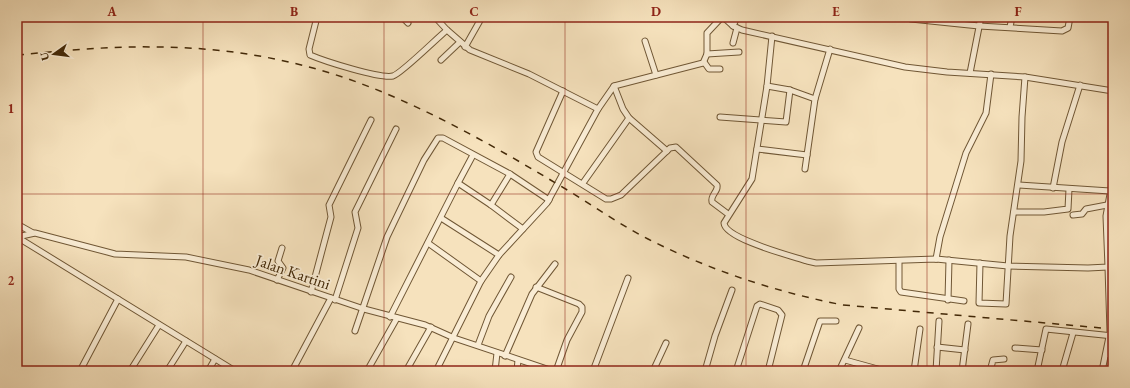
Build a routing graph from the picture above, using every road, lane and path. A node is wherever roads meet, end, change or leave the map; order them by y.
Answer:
1 (317, 17) edge
2 (402, 17) edge
3 (435, 17) edge
4 (482, 17) edge
5 (723, 17) edge
6 (737, 17) edge
7 (908, 17) edge
8 (981, 17) edge
9 (1012, 17) edge
10 (1070, 17) edge
11 (937, 20) edge
12 (408, 23) dead end
13 (979, 26) junction
14 (735, 27) junction
15 (1010, 27) junction
16 (447, 30) junction
17 (772, 36) junction
18 (645, 41) dead end
19 (460, 42) junction
20 (733, 42) dead end
21 (465, 47) junction
22 (830, 49) junction
23 (738, 52) dead end
24 (706, 54) junction
25 (441, 60) dead end
26 (704, 62) junction
27 (720, 69) dead end
28 (970, 73) junction
29 (991, 74) junction
30 (656, 75) junction
31 (1025, 77) junction
32 (1080, 85) junction
33 (614, 86) junction
34 (768, 86) junction
35 (790, 90) junction
36 (563, 91) junction
37 (1113, 91) edge
38 (815, 99) junction
39 (598, 108) junction
40 (720, 117) dead end
41 (629, 118) junction
42 (371, 120) dead end
43 (762, 121) junction
44 (396, 129) dead end
45 (757, 149) junction
46 (667, 151) junction
47 (473, 155) junction
48 (807, 155) junction
49 (805, 169) dead end
50 (510, 174) junction
51 (564, 174) junction
52 (1113, 178) edge
53 (458, 183) junction
54 (583, 183) junction
55 (1019, 185) junction
56 (1052, 188) junction
57 (1069, 189) junction
58 (1110, 191) junction
59 (549, 200) junction
60 (1107, 204) junction
61 (491, 205) junction
62 (1014, 212) junction
63 (728, 214) junction
64 (1073, 215) dead end
65 (441, 218) junction
66 (17, 224) edge
67 (523, 229) junction
68 (32, 233) junction
69 (17, 237) edge
70 (428, 243) junction
71 (282, 248) dead end
72 (499, 255) junction
73 (936, 259) junction
74 (949, 260) junction
75 (899, 261) junction
76 (980, 263) junction
77 (555, 264) dead end
78 (1008, 266) junction
79 (1110, 267) edge
80 (511, 277) dead end
81 (628, 278) dead end
82 (277, 280) junction
83 (481, 281) junction
84 (536, 287) junction
85 (732, 290) dead end
86 (311, 292) junction
87 (118, 299) junction
88 (333, 299) junction
89 (948, 300) junction
90 (964, 301) dead end
91 (364, 309) junction
92 (390, 317) junction
93 (397, 318) junction
94 (836, 321) dead end
95 (939, 321) dead end
96 (968, 324) dead end
97 (160, 325) junction
98 (431, 327) junction
99 (859, 328) dead end
100 (920, 329) dead end
101 (356, 330) dead end
102 (1073, 333) junction
103 (1112, 335) edge
104 (454, 338) junction
105 (186, 341) junction
106 (666, 343) dead end
107 (478, 345) junction
108 (937, 347) junction
109 (1015, 348) dead end
110 (965, 350) junction
111 (1042, 350) junction
112 (497, 353) junction
113 (1106, 354) junction
114 (506, 356) junction
115 (1113, 356) edge
116 (215, 358) junction
117 (1004, 358) dead end
118 (518, 360) junction
119 (845, 360) junction
120 (80, 371) edge
121 (130, 371) edge
122 (167, 371) edge
123 (208, 371) edge
124 (235, 371) edge
125 (292, 371) edge
126 (367, 371) edge
127 (406, 371) edge
128 (436, 371) edge
129 (495, 371) edge
130 (517, 371) edge
131 (555, 371) edge
132 (593, 371) edge
133 (653, 371) edge
134 (704, 371) edge
135 (736, 371) edge
136 (768, 371) edge
137 (803, 371) edge
138 (839, 371) edge
139 (885, 371) edge
140 (914, 371) edge
141 (936, 371) edge
142 (962, 371) edge
143 (990, 371) edge
144 (1037, 371) edge
145 (1062, 371) edge
146 (1102, 371) edge

1 - 16 street
2 - 12 street
3 - 16 street
4 - 21 street
5 - 14 street
5 - 24 street
6 - 14 street
7 - 11 street
8 - 13 street
9 - 15 street
10 - 15 street
11 - 13 street
13 - 15 street
13 - 28 street
14 - 17 street
14 - 20 street
16 - 19 street
17 - 22 street
17 - 34 street
18 - 30 street
19 - 21 street
19 - 25 street
21 - 36 street
22 - 28 street
22 - 38 street
23 - 24 street
24 - 26 street
26 - 27 street
26 - 30 street
28 - 29 street
29 - 31 street
29 - 73 street
30 - 33 street
31 - 32 street
31 - 55 street
32 - 37 street
32 - 56 street
33 - 39 street
33 - 41 street
34 - 35 street
34 - 43 street
35 - 38 street
35 - 43 street
36 - 39 street
36 - 51 street
38 - 48 street
39 - 51 street
40 - 43 street
41 - 46 street
41 - 54 street
42 - 86 street
43 - 45 street
44 - 88 street
45 - 48 street
45 - 63 street
46 - 54 street
46 - 63 street
47 - 50 street
47 - 53 street
47 - 91 street
48 - 49 street
50 - 59 street
50 - 61 street
51 - 54 street
51 - 59 street
52 - 58 street
53 - 61 street
53 - 65 street
55 - 56 street
55 - 62 street
56 - 57 street
57 - 58 street
57 - 62 street
58 - 60 street
59 - 67 street
60 - 64 street
60 - 79 street
61 - 67 street
62 - 78 street
63 - 75 street
65 - 70 street
65 - 72 street
66 - 68 street
67 - 72 street
68 - 69 street, Jalan Kartini
68 - 82 street, Jalan Kartini
69 - 87 street
70 - 83 street
70 - 92 street
71 - 82 street
72 - 83 street
73 - 74 street
73 - 75 street
74 - 76 street
74 - 89 street
75 - 89 street
76 - 78 street
76 - 78 street
77 - 84 street
78 - 79 street
79 - 103 street
80 - 107 street
81 - 132 street
82 - 86 street, Jalan Kartini
83 - 104 street
84 - 114 street
84 - 131 street
85 - 134 street
86 - 88 street, Jalan Kartini
87 - 97 street
87 - 120 street
88 - 91 street, Jalan Kartini
88 - 125 street
89 - 90 street
91 - 92 street, Jalan Kartini
91 - 101 street
92 - 93 street, Jalan Kartini
93 - 98 street, Jalan Kartini
93 - 126 street
94 - 137 street
95 - 108 street
96 - 110 street
97 - 105 street
97 - 121 street
98 - 104 street, Jalan Kartini
98 - 127 street
99 - 119 street
100 - 140 street
102 - 103 street
102 - 111 street
102 - 145 street
103 - 113 street
104 - 107 street, Jalan Kartini
104 - 128 street
105 - 116 street
105 - 122 street
106 - 133 street
107 - 112 street, Jalan Kartini
108 - 110 street
108 - 141 street
109 - 111 street
110 - 142 street
111 - 144 street
112 - 114 street, Jalan Kartini
112 - 129 street
113 - 115 street
113 - 146 street
114 - 118 street, Jalan Kartini
116 - 123 street
116 - 124 street
117 - 143 street
118 - 130 street
118 - 131 street, Jalan Kartini
119 - 138 street
119 - 139 street
135 - 136 street

